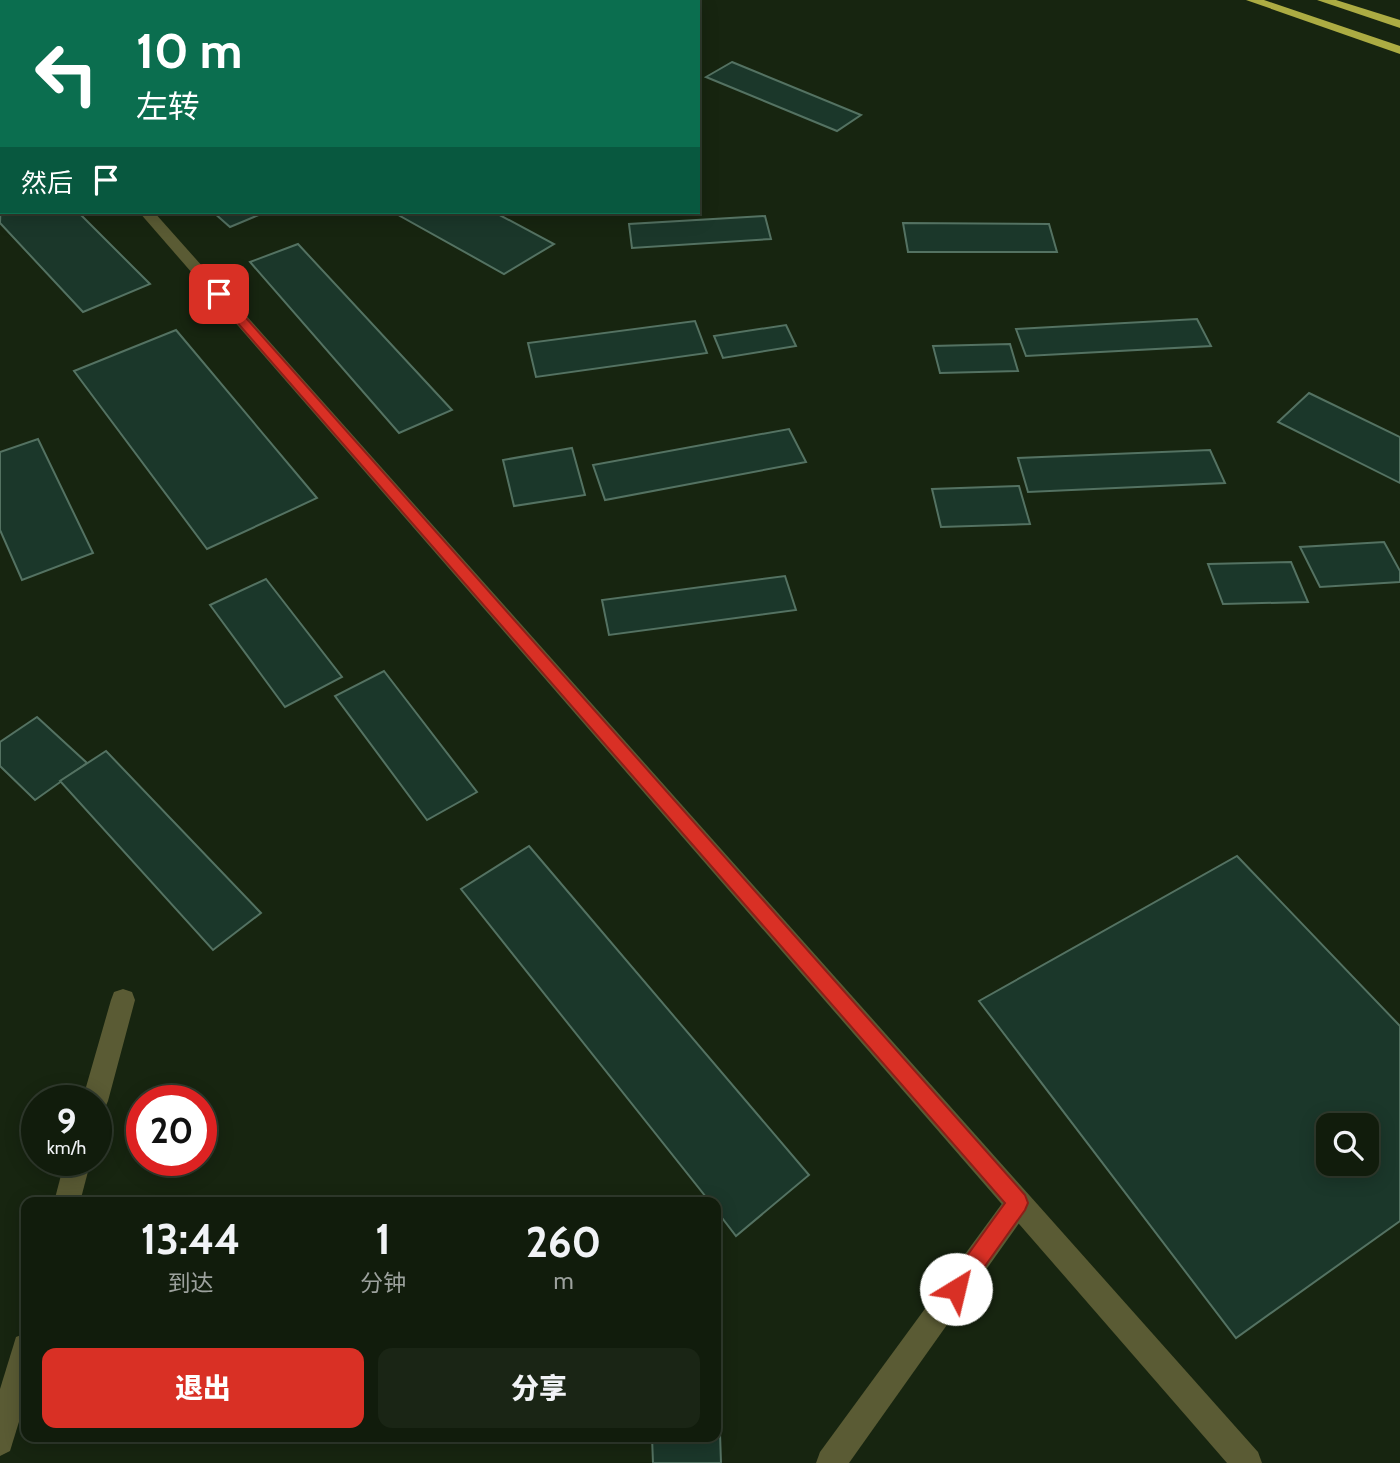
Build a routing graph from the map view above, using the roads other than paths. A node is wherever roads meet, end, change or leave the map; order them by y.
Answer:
1 (1252, 0) edge
2 (1323, 0) edge
3 (1400, 24) edge
4 (1400, 50) edge
5 (148, 214) edge
6 (123, 1000) dead end
7 (99, 1085) edge
8 (74, 1176) edge
9 (68, 1197) edge
10 (1018, 1203) junction
11 (21, 1365) edge
12 (0, 1441) edge
13 (831, 1463) edge
14 (1247, 1463) edge

1 - 4 highway
2 - 3 highway
5 - 10 street
6 - 7 street
8 - 9 street
10 - 13 street
10 - 14 street
11 - 12 street

